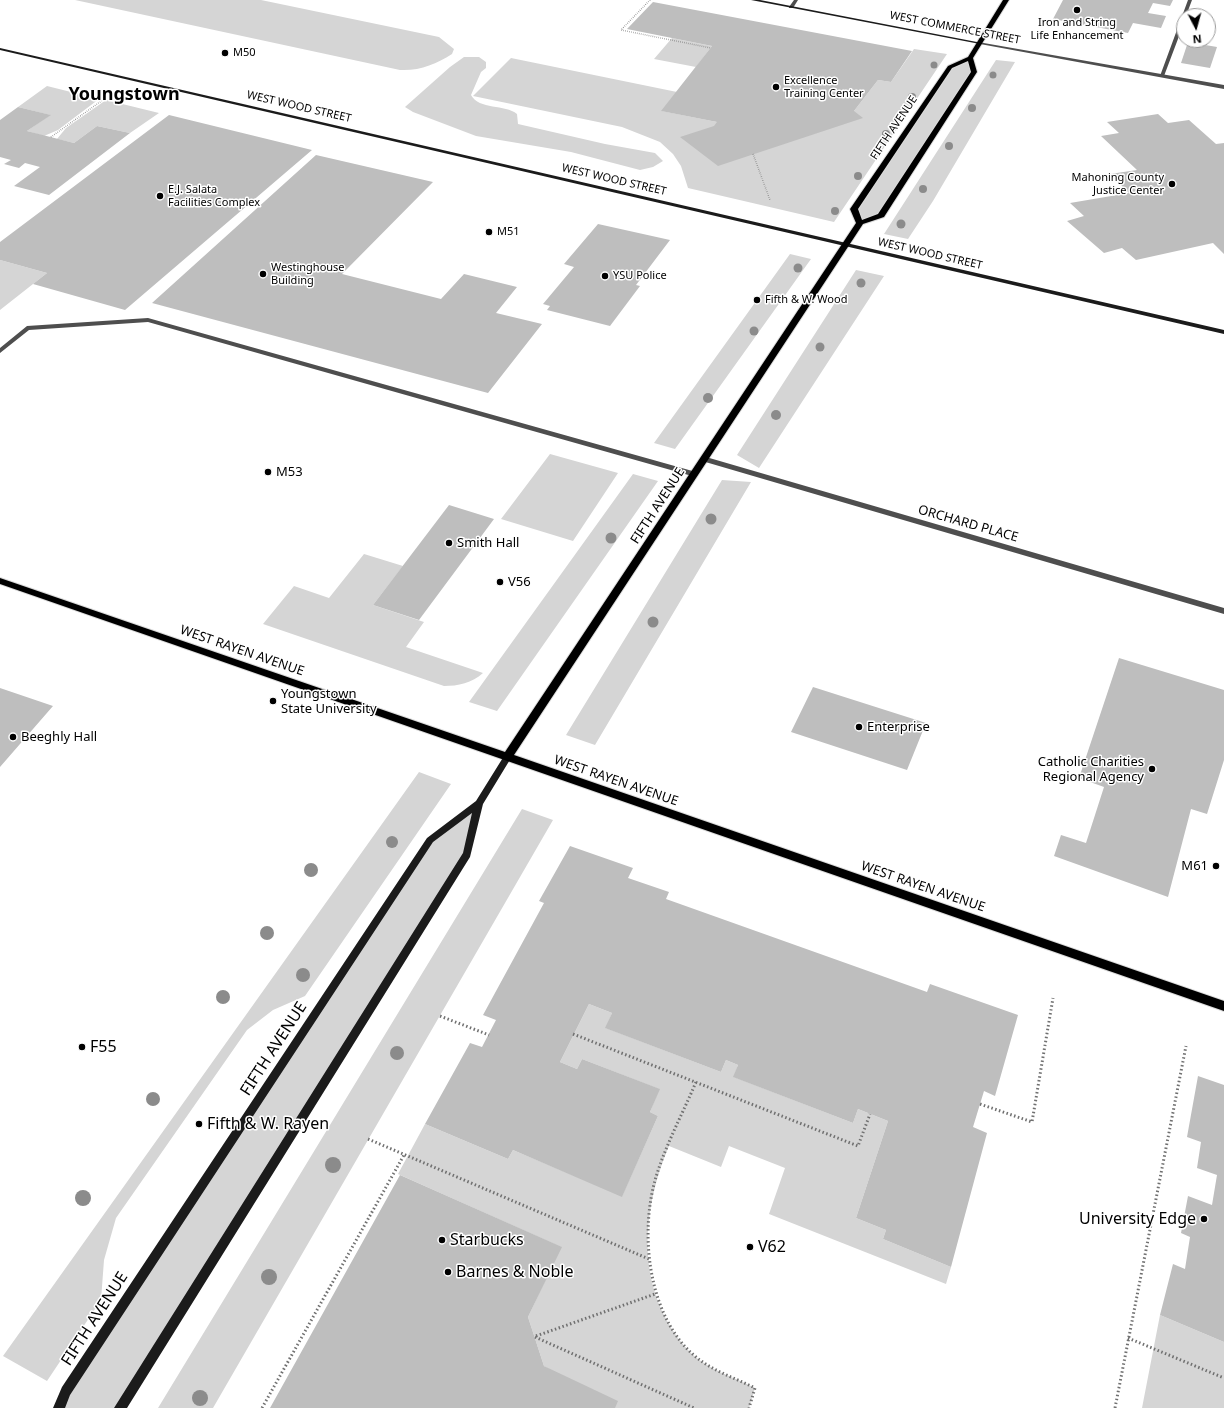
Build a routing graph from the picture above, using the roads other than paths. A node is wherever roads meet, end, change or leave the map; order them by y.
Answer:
1 (753, 0) edge
2 (796, 0) edge
3 (1006, 0) edge
4 (791, 7) junction
5 (1176, 38) edge
6 (980, 43) junction
7 (0, 49) edge
8 (970, 58) junction
9 (1162, 76) junction
10 (1224, 87) edge
11 (860, 223) junction
12 (846, 245) junction
13 (1224, 332) edge
14 (0, 351) edge
15 (704, 459) junction
16 (694, 474) junction
17 (0, 581) edge
18 (1224, 611) edge
19 (508, 758) junction
20 (479, 803) junction
21 (1224, 1006) edge
22 (59, 1408) edge
23 (120, 1408) edge

1 - 4 street, WEST COMMERCE STREET
2 - 4 street
3 - 6 main road
4 - 6 street, WEST COMMERCE STREET
5 - 9 street
6 - 8 main road
6 - 9 street, WEST COMMERCE STREET
7 - 12 street, WEST WOOD STREET
8 - 11 main road
8 - 11 main road, FIFTH AVENUE
9 - 10 street, WEST COMMERCE STREET
11 - 12 main road, FIFTH AVENUE
12 - 13 street, WEST WOOD STREET
12 - 15 main road, FIFTH AVENUE
14 - 16 street
15 - 16 main road, FIFTH AVENUE
15 - 18 street, ORCHARD PLACE
16 - 19 main road, FIFTH AVENUE
17 - 19 main road, WEST RAYEN AVENUE
19 - 20 street, FIFTH AVENUE
19 - 21 main road, WEST RAYEN AVENUE
20 - 22 street, FIFTH AVENUE
20 - 23 street, FIFTH AVENUE

